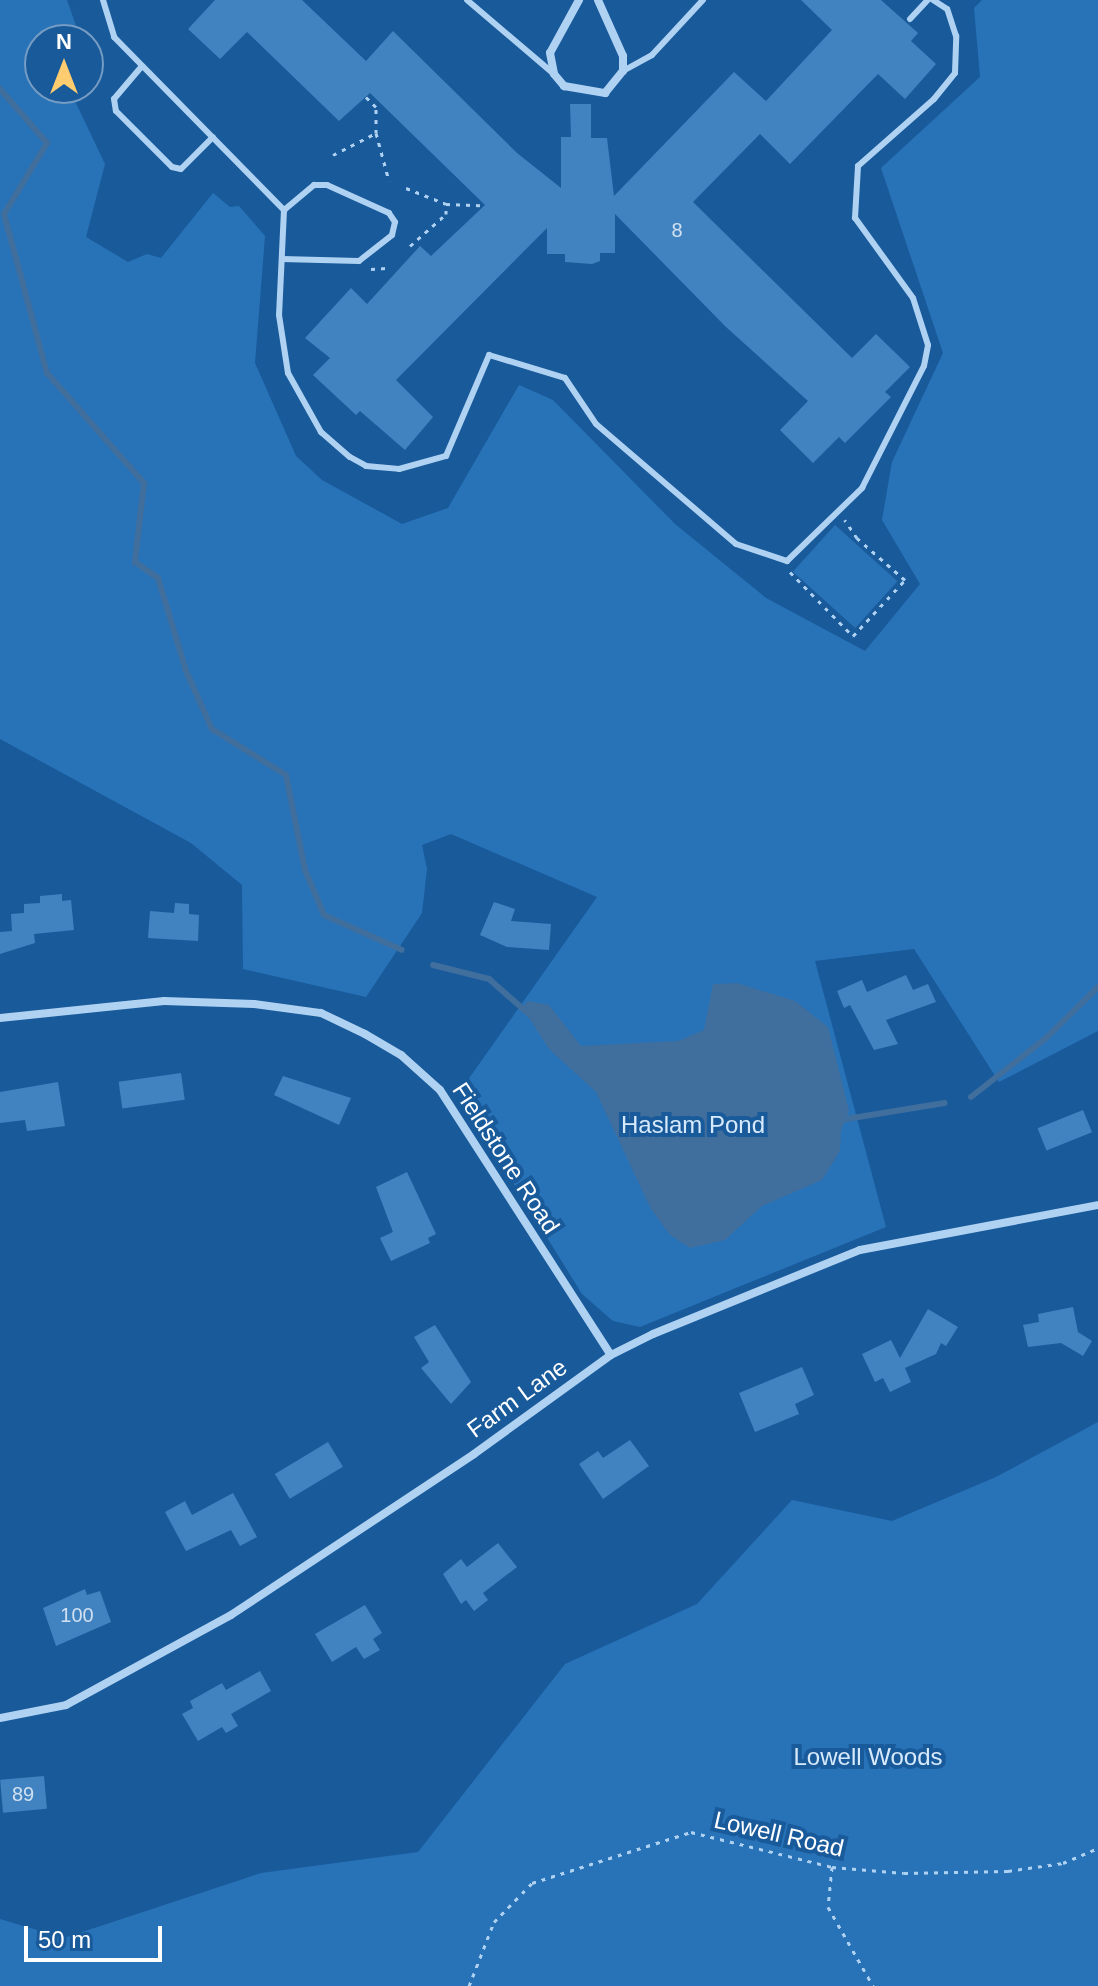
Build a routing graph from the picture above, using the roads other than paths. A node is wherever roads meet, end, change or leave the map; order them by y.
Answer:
1 (103, 0) edge
2 (467, 0) edge
3 (703, 0) edge
4 (930, 0) edge
5 (577, 1) edge
6 (601, 1) edge
7 (910, 19) dead end
8 (142, 66) junction
9 (623, 71) junction
10 (554, 74) junction
11 (213, 137) junction
12 (284, 210) junction
13 (282, 259) junction
14 (0, 1018) edge
15 (1098, 1205) edge
16 (611, 1355) junction
17 (0, 1718) edge

1 - 8 lane
2 - 10 lane
3 - 9 lane
4 - 7 lane
4 - 13 lane
5 - 10 street
6 - 9 street
8 - 11 lane
8 - 11 lane
9 - 10 street
11 - 12 lane
12 - 13 lane
12 - 13 lane
14 - 16 street, Fieldstone Road
15 - 16 street, Farm Lane
16 - 17 street, Farm Lane

